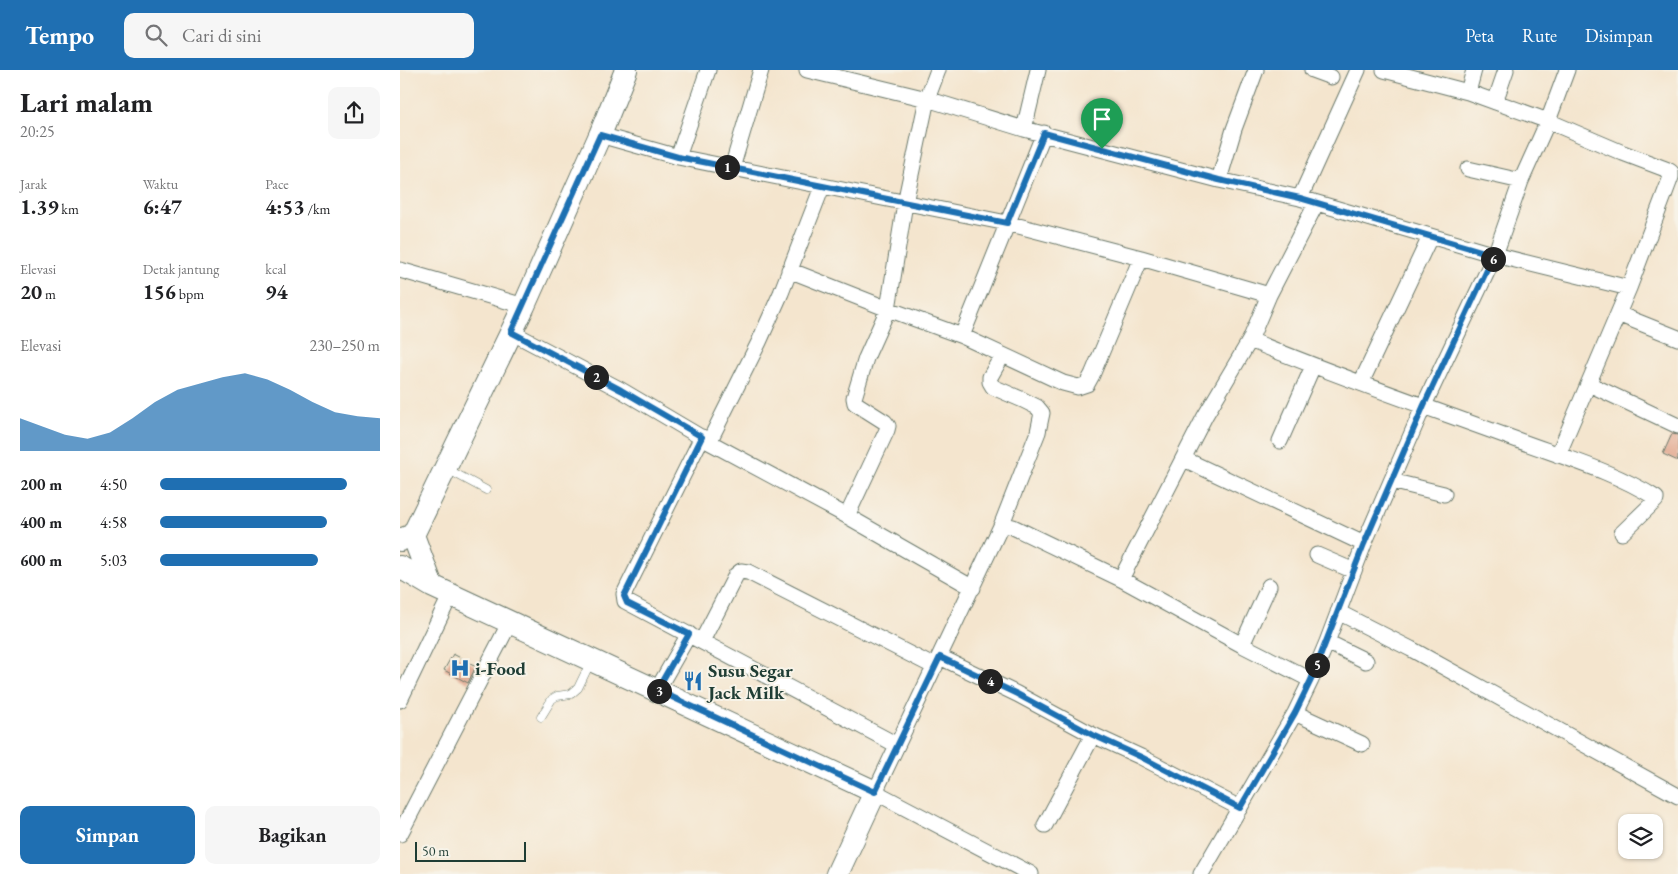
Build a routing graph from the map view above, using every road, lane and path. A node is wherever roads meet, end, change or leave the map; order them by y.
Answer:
1 (708, 70) edge
2 (761, 70) edge
3 (807, 70) edge
4 (938, 70) edge
5 (1038, 70) edge
6 (1256, 70) edge
7 (1312, 70) edge
8 (1358, 70) edge
9 (1384, 70) edge
10 (1474, 70) edge
11 (1506, 70) edge
12 (1567, 70) edge
13 (623, 71) edge
14 (1331, 77) dead end
15 (1468, 92) junction
16 (927, 99) junction
17 (1495, 102) junction
18 (1548, 121) junction
19 (1024, 129) junction
20 (1044, 133) junction
21 (600, 135) junction
22 (678, 157) junction
23 (732, 168) junction
24 (1468, 169) dead end
25 (1219, 180) junction
26 (1522, 181) junction
27 (822, 187) junction
28 (1300, 198) junction
29 (905, 203) junction
30 (1316, 204) junction
31 (1007, 223) junction
32 (1430, 237) junction
33 (1494, 255) junction
34 (1141, 258) junction
35 (400, 270) edge
36 (789, 270) junction
37 (1629, 288) junction
38 (1269, 295) junction
39 (524, 306) junction
40 (888, 309) junction
41 (1618, 314) junction
42 (511, 332) junction
43 (962, 336) junction
44 (1678, 338) edge
45 (1250, 340) junction
46 (1002, 356) junction
47 (1313, 366) junction
48 (1361, 383) junction
49 (1589, 384) junction
50 (1424, 405) junction
51 (1678, 426) edge
52 (705, 439) junction
53 (1280, 441) dead end
54 (1558, 455) junction
55 (1184, 459) junction
56 (445, 468) junction
57 (1391, 480) junction
58 (486, 490) dead end
59 (1444, 494) dead end
60 (846, 516) junction
61 (1001, 526) junction
62 (1622, 533) dead end
63 (406, 537) edge
64 (1364, 544) junction
65 (1317, 555) dead end
66 (400, 568) edge
67 (1354, 570) junction
68 (1121, 579) junction
69 (1269, 586) dead end
70 (972, 588) junction
71 (442, 590) junction
72 (1338, 612) junction
73 (510, 622) junction
74 (696, 638) junction
75 (1327, 642) junction
76 (1242, 645) junction
77 (592, 660) junction
78 (1366, 661) dead end
79 (937, 662) junction
80 (1311, 680) junction
81 (657, 690) junction
82 (400, 700) edge
83 (1295, 713) junction
84 (541, 717) dead end
85 (1093, 735) junction
86 (897, 744) junction
87 (1362, 744) dead end
88 (875, 792) junction
89 (1678, 796) edge
90 (1240, 808) junction
91 (405, 811) edge
92 (1045, 825) dead end
93 (400, 834) edge
94 (837, 874) edge
95 (1031, 874) edge
96 (1200, 874) edge

1 - 22 street
2 - 23 street
3 - 16 street
4 - 16 street
5 - 19 street
6 - 25 street
7 - 14 street
8 - 28 street
9 - 15 street
10 - 15 street
11 - 17 street
12 - 18 street
13 - 21 street
15 - 17 street
16 - 19 street
16 - 29 street
17 - 18 street
18 - 26 street
18 - 37 street
19 - 20 street
20 - 25 street
20 - 31 street
21 - 22 street
21 - 39 street
22 - 23 street
23 - 27 street
24 - 26 street
25 - 28 street
26 - 33 street
27 - 29 street
27 - 36 street
28 - 30 street
29 - 31 street
29 - 40 street
30 - 32 street
30 - 38 street
31 - 34 street
31 - 43 street
32 - 33 street
32 - 48 street
33 - 37 street
33 - 50 street
34 - 38 street
34 - 46 street
35 - 39 street
36 - 40 street
36 - 52 street
37 - 41 street
38 - 45 street
39 - 42 street
40 - 43 street
40 - 60 street
41 - 44 street
41 - 49 street
42 - 52 street
42 - 56 street
43 - 46 street
45 - 47 street
45 - 55 street
46 - 61 street
47 - 48 street
47 - 53 street
48 - 50 street
49 - 51 street
49 - 54 street
50 - 54 street
50 - 57 street
52 - 60 street
52 - 74 street
54 - 62 street
55 - 64 street
55 - 68 street
56 - 58 lane
56 - 63 street
57 - 59 street
57 - 64 street
60 - 70 street
61 - 68 street
61 - 70 street
63 - 71 street
64 - 67 street
65 - 67 street
66 - 71 street
67 - 72 street
68 - 76 street
69 - 76 street
70 - 79 street
71 - 73 street
71 - 82 street
72 - 75 street
72 - 89 street
73 - 77 street
73 - 91 street
74 - 79 street
74 - 81 street
74 - 86 street
75 - 78 street
75 - 80 street
76 - 80 street
77 - 81 street
77 - 84 lane
79 - 85 street
79 - 86 street
80 - 83 street
81 - 88 street
83 - 87 street
83 - 90 street
85 - 90 street
85 - 92 street
86 - 88 street
88 - 94 street
88 - 95 street
90 - 96 street
91 - 93 street

